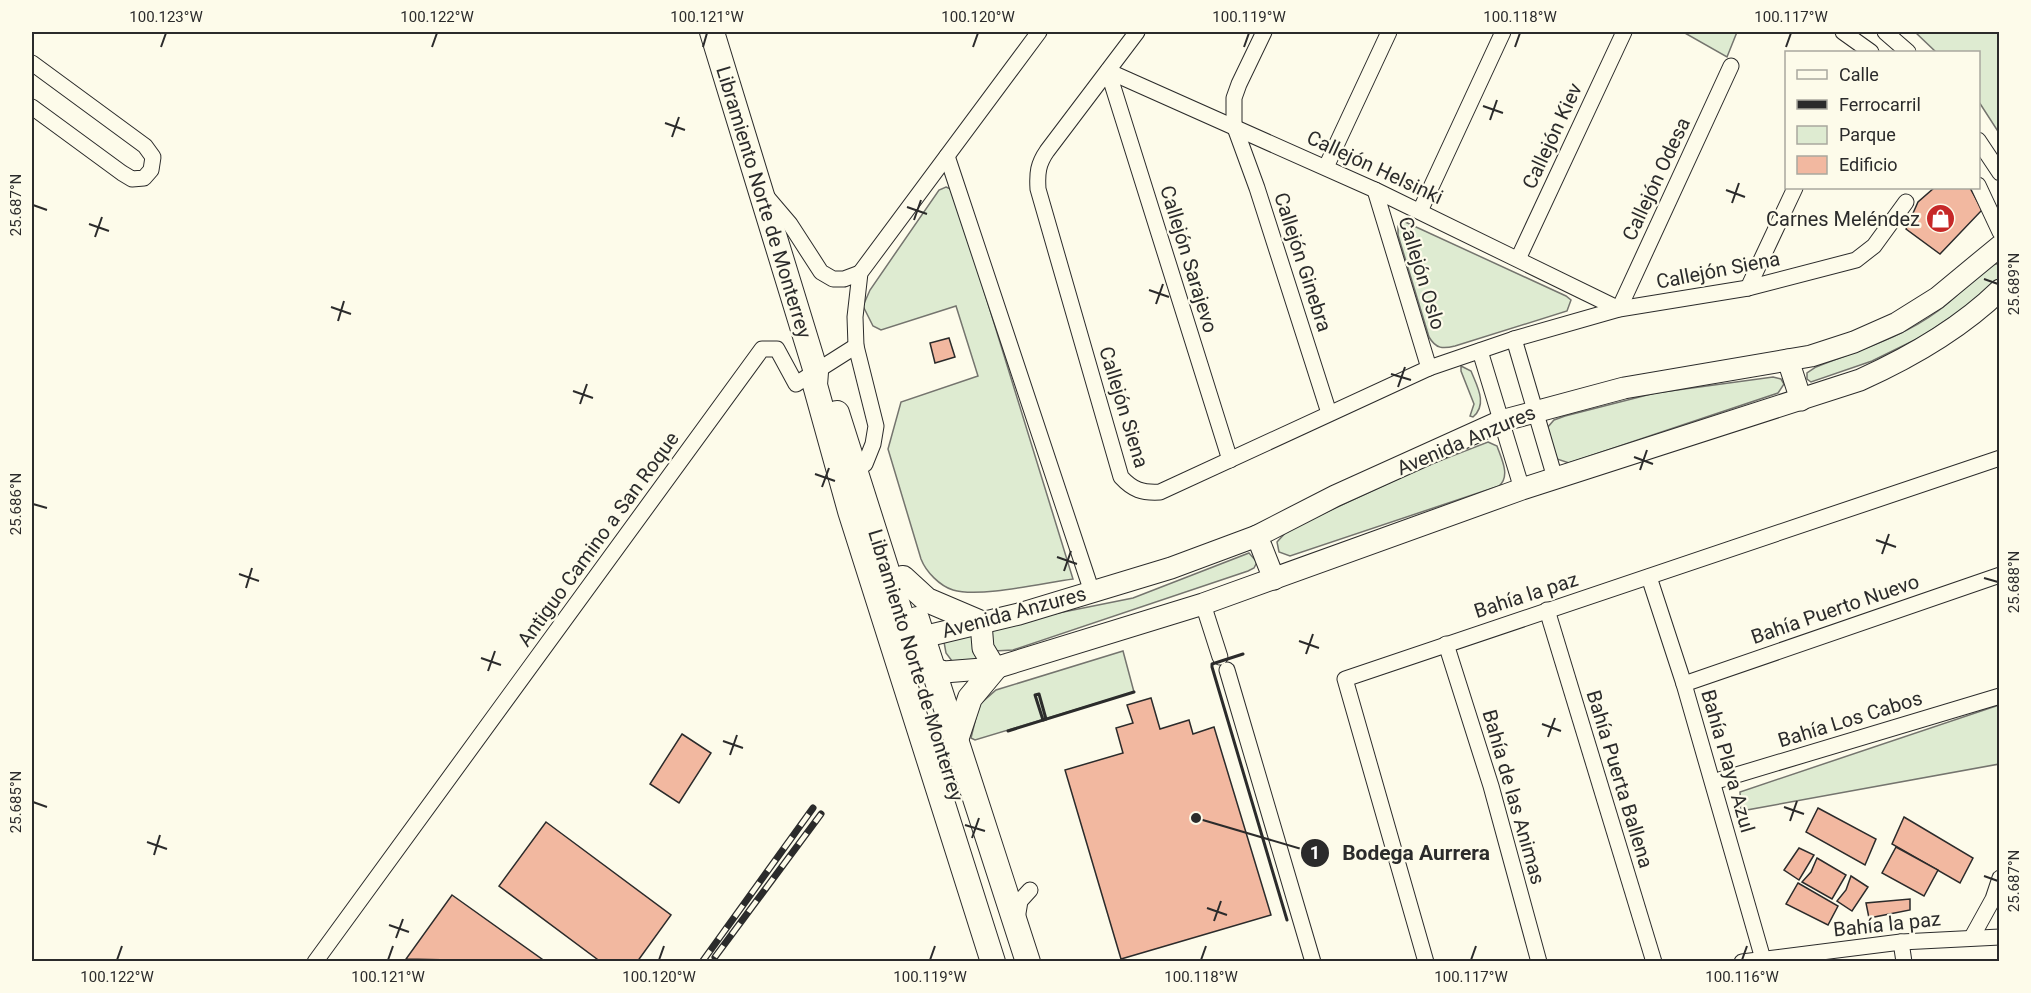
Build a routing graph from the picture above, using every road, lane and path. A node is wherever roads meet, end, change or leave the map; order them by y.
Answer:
1 (712, 32) edge
2 (1039, 32) edge
3 (1137, 32) edge
4 (1264, 32) edge
5 (1389, 32) edge
6 (1503, 32) edge
7 (1624, 32) edge
8 (1843, 32) edge
9 (1885, 32) edge
10 (1870, 51) edge
11 (1907, 51) edge
12 (32, 63) edge
13 (1731, 66) dead end
14 (1108, 71) junction
15 (32, 107) edge
16 (1234, 125) junction
17 (1980, 143) edge
18 (947, 156) junction
19 (1326, 167) junction
20 (2000, 173) edge
21 (1795, 189) edge
22 (1980, 189) edge
23 (1375, 190) junction
24 (762, 192) junction
25 (1906, 202) dead end
26 (1420, 211) junction
27 (2000, 232) edge
28 (2000, 246) edge
29 (1518, 259) junction
30 (860, 273) junction
31 (1748, 288) junction
32 (2000, 290) edge
33 (1619, 309) junction
34 (1514, 339) junction
35 (856, 346) junction
36 (1479, 351) junction
37 (1788, 360) junction
38 (1429, 368) junction
39 (820, 376) junction
40 (1802, 400) junction
41 (1536, 410) junction
42 (1329, 413) junction
43 (1501, 421) junction
44 (2000, 458) edge
45 (1230, 460) junction
46 (865, 464) junction
47 (1555, 478) junction
48 (1522, 489) junction
49 (850, 511) junction
50 (1257, 536) junction
51 (2000, 575) edge
52 (1649, 577) junction
53 (903, 578) junction
54 (1274, 579) junction
55 (1092, 592) junction
56 (1203, 603) junction
57 (1546, 610) junction
58 (981, 623) junction
59 (1446, 644) junction
60 (925, 657) junction
61 (995, 668) junction
62 (1684, 684) junction
63 (2000, 696) edge
64 (957, 736) junction
65 (1713, 782) junction
66 (947, 814) junction
67 (2000, 878) edge
68 (1972, 937) junction
69 (2000, 937) edge
70 (1901, 942) junction
71 (1864, 955) edge
72 (1762, 959) junction
73 (315, 962) edge
74 (993, 962) edge
75 (1009, 962) edge
76 (1028, 962) edge
77 (1313, 962) edge
78 (1426, 962) edge
79 (1539, 962) edge
80 (1654, 962) edge
81 (1742, 962) edge
82 (1904, 962) edge

1 - 24 main road, Libramiento Norte de Monterrey
2 - 18 street
3 - 14 street, Callejón Siena
4 - 16 street
5 - 19 street
6 - 26 street
7 - 29 street, Callejón Kiev
8 - 10 street
9 - 11 street
12 - 15 street
13 - 33 street, Callejón Odesa
14 - 16 street, Callejón Helsinki
14 - 45 street, Callejón Sarajevo
14 - 45 street, Callejón Siena
16 - 19 street, Callejón Helsinki
16 - 42 street, Callejón Ginebra
17 - 20 street
18 - 30 street
18 - 55 street
19 - 23 street, Callejón Helsinki
21 - 31 street
22 - 27 street
23 - 26 street, Callejón Helsinki
23 - 38 street, Callejón Oslo
24 - 30 street
24 - 39 main road, Libramiento Norte de Monterrey
25 - 31 street, Callejón Siena
26 - 29 street, Callejón Helsinki
28 - 37 street, Avenida Anzures
29 - 33 street, Callejón Helsinki
30 - 35 street
31 - 33 street, Callejón Siena
32 - 40 street, Avenida Anzures
33 - 34 street, Callejón Siena
34 - 36 street, Callejón Siena
34 - 41 street
35 - 39 street
35 - 46 street
36 - 38 street, Callejón Siena
36 - 43 street
37 - 40 street
37 - 41 street, Avenida Anzures
38 - 42 street, Callejón Siena
39 - 46 main road
39 - 49 main road, Libramiento Norte de Monterrey
39 - 60 main road, Libramiento Norte de Monterrey
39 - 73 street, Antiguo Camino a San Roque
40 - 47 street, Avenida Anzures
41 - 43 street, Avenida Anzures
41 - 47 street
42 - 45 street, Callejón Siena
43 - 48 street
43 - 50 street, Avenida Anzures
44 - 52 street, Bahía la paz
46 - 53 main road
47 - 48 street, Avenida Anzures
48 - 54 street, Avenida Anzures
49 - 60 main road
49 - 66 main road, Libramiento Norte de Monterrey
50 - 54 street
50 - 55 street, Avenida Anzures
51 - 62 street, Bahía Puerto Nuevo
52 - 57 street, Bahía la paz
52 - 62 street, Bahía Playa Azul
53 - 58 main road
53 - 60 main road
54 - 56 street, Avenida Anzures
55 - 58 street, Avenida Anzures
56 - 61 street, Avenida Anzures
56 - 77 street
57 - 59 street, Bahía la paz
57 - 80 street, Bahía Puerta Ballena
58 - 60 street, Avenida Anzures
58 - 61 street
59 - 78 street, Bahía la paz
59 - 79 street, Bahía de las Animas
60 - 61 street, Avenida Anzures
60 - 64 main road
60 - 66 main road
60 - 75 main road, Libramiento Norte de Monterrey
61 - 64 main road
62 - 65 street, Bahía Playa Azul
63 - 65 street, Bahía Los Cabos
64 - 76 main road
65 - 72 street, Bahía Playa Azul
66 - 74 main road, Libramiento Norte de Monterrey
67 - 68 street
68 - 69 street, Bahía la paz
68 - 70 street, Bahía la paz
70 - 71 street, Bahía la paz
70 - 82 street
71 - 72 street, Bahía la paz
72 - 81 street, Bahía la paz

